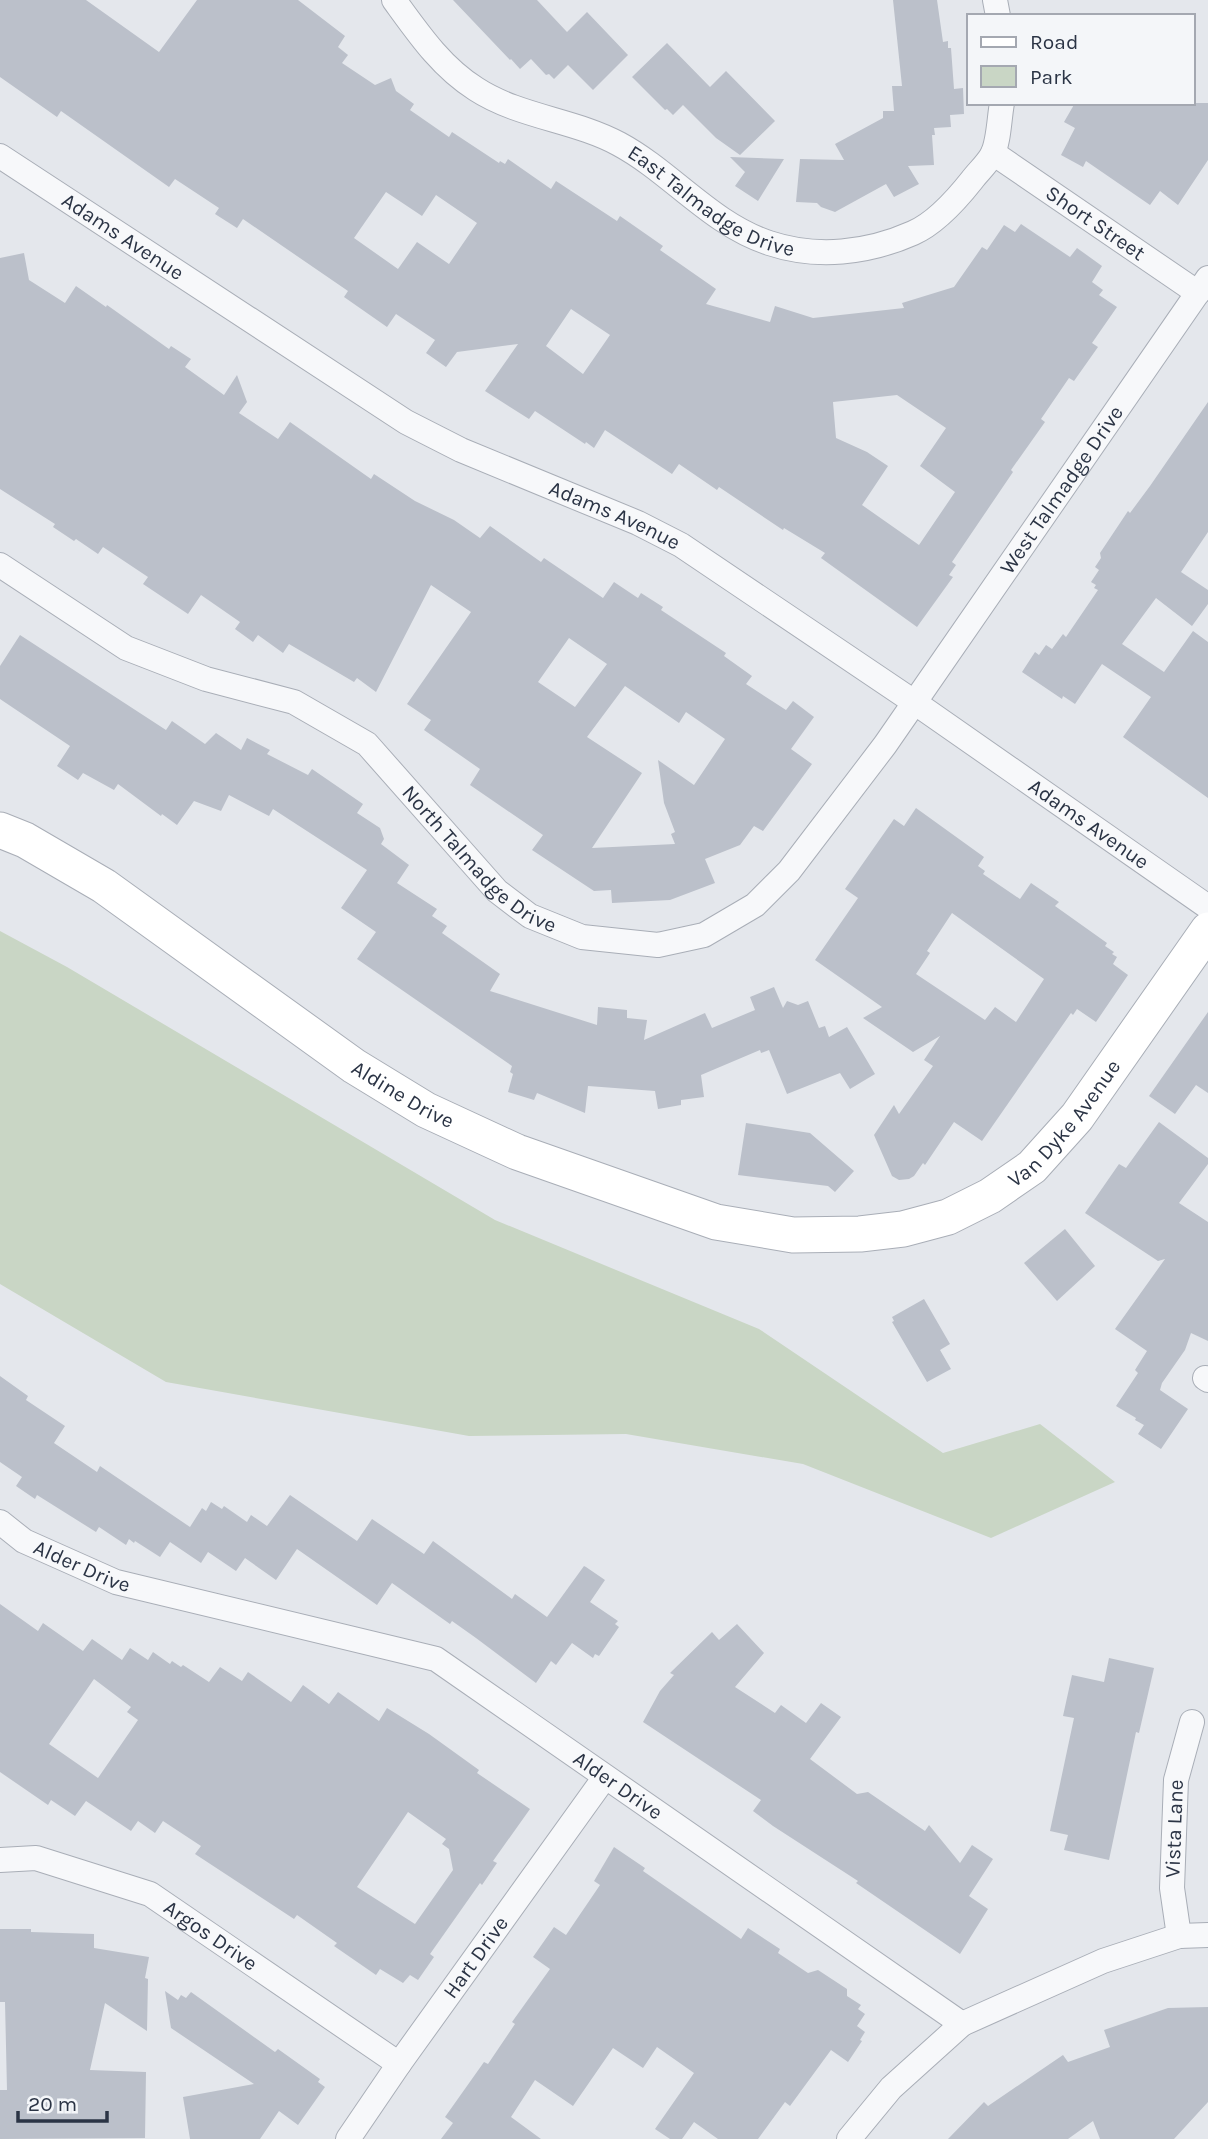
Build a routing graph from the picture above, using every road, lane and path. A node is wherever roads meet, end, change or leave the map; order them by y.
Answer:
1 (394, 0) edge
2 (1002, 105) edge
3 (993, 153) junction
4 (0, 156) edge
5 (1203, 286) edge
6 (0, 565) edge
7 (914, 702) junction
8 (0, 830) edge
9 (1208, 907) edge
10 (1208, 930) edge
11 (860, 1234) joint
12 (0, 1522) edge
13 (1192, 1722) dead end
14 (605, 1777) junction
15 (0, 1860) edge
16 (1208, 1935) edge
17 (1179, 1936) junction
18 (962, 2024) junction
19 (399, 2063) junction
20 (348, 2139) edge
21 (849, 2139) edge

1 - 3 street, East Talmadge Drive
2 - 3 street, East Talmadge Drive
3 - 5 street, Short Street
4 - 7 street, Adams Avenue
5 - 7 street, West Talmadge Drive
6 - 7 street, North Talmadge Drive
7 - 9 street, Adams Avenue
8 - 11 main road, Aldine Drive
10 - 11 main road, Van Dyke Avenue
12 - 14 street, Alder Drive
13 - 17 street, Vista Lane
14 - 18 street, Alder Drive
14 - 19 street, Hart Drive
15 - 19 street, Argos Drive
16 - 17 street
17 - 18 street
18 - 21 street
19 - 20 street, Hart Drive

